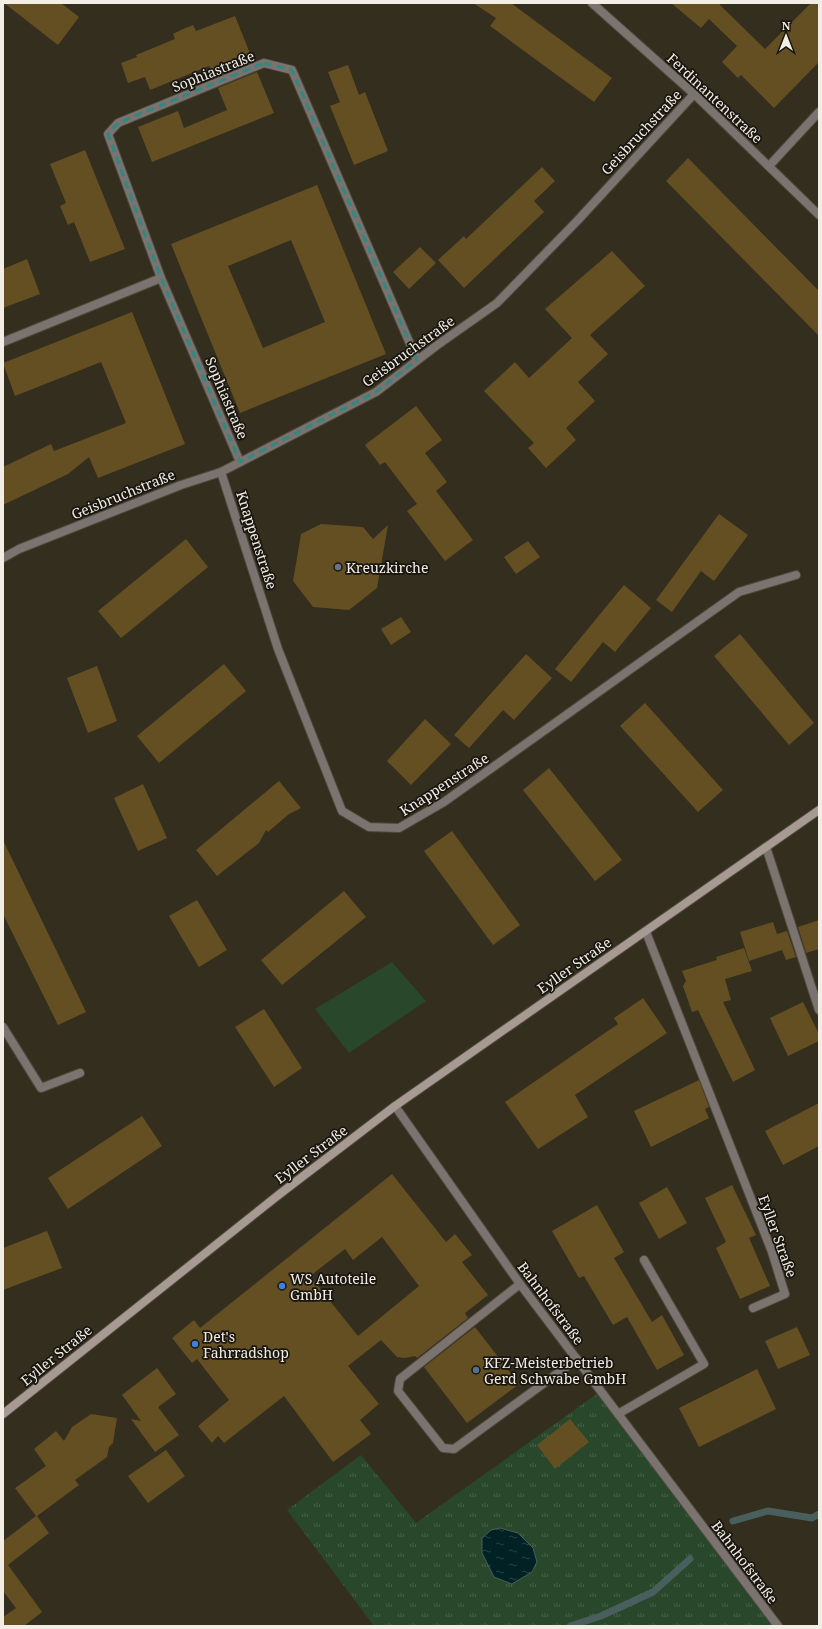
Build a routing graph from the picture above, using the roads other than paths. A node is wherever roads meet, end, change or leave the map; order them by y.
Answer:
1 (592, 3) edge
2 (694, 94) junction
3 (819, 112) edge
4 (769, 166) junction
5 (819, 214) edge
6 (161, 278) junction
7 (3, 342) edge
8 (417, 360) junction
9 (240, 462) junction
10 (221, 472) junction
11 (3, 558) edge
12 (796, 575) dead end
13 (819, 810) edge
14 (766, 847) junction
15 (646, 932) junction
16 (819, 1010) edge
17 (3, 1027) edge
18 (80, 1073) dead end
19 (395, 1106) junction
20 (644, 1260) dead end
21 (520, 1284) junction
22 (753, 1308) dead end
23 (577, 1359) junction
24 (3, 1414) edge
25 (618, 1414) junction
26 (778, 1626) edge

1 - 2 street, Ferdinantenstraße
2 - 4 street, Ferdinantenstraße
2 - 8 street, Geisbruchstraße
3 - 4 street
4 - 5 street, Ferdinantenstraße
6 - 7 street
6 - 8 street, Sophiastraße
6 - 9 street, Sophiastraße
8 - 9 street, Geisbruchstraße
9 - 10 street, Geisbruchstraße
10 - 11 street, Geisbruchstraße
10 - 12 street, Knappenstraße
13 - 14 main road, Eyller Straße
14 - 15 main road, Eyller Straße
14 - 16 street
15 - 19 main road, Eyller Straße
15 - 22 street, Eyller Straße
17 - 18 street
19 - 21 street, Bahnhofstraße
19 - 24 main road, Eyller Straße
20 - 25 street
21 - 23 street, Bahnhofstraße
21 - 23 street
23 - 25 street, Bahnhofstraße
25 - 26 street, Bahnhofstraße

